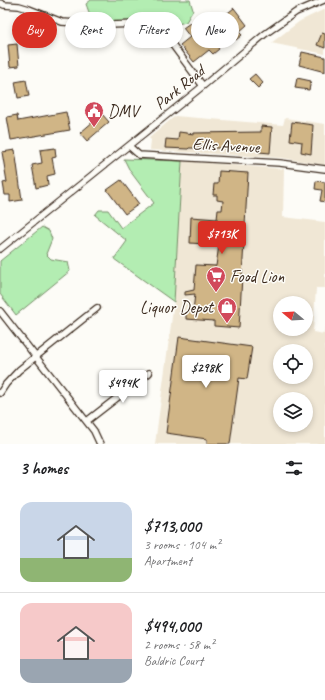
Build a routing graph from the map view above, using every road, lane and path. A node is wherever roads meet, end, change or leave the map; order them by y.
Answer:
1 (324, 0) edge
2 (1, 5) edge
3 (203, 86) junction
4 (128, 146) junction
5 (325, 169) edge
6 (0, 249) edge
7 (97, 308) dead end
8 (0, 311) edge
9 (36, 356) junction
10 (150, 373) dead end
11 (0, 393) edge
12 (87, 421) junction
13 (100, 444) edge

1 - 3 street, Park Road
2 - 3 street
3 - 4 street, Park Road
4 - 5 street, Ellis Avenue
4 - 6 street, Park Road
7 - 9 street
8 - 9 street
9 - 11 street
9 - 12 street
10 - 12 street
12 - 13 street

